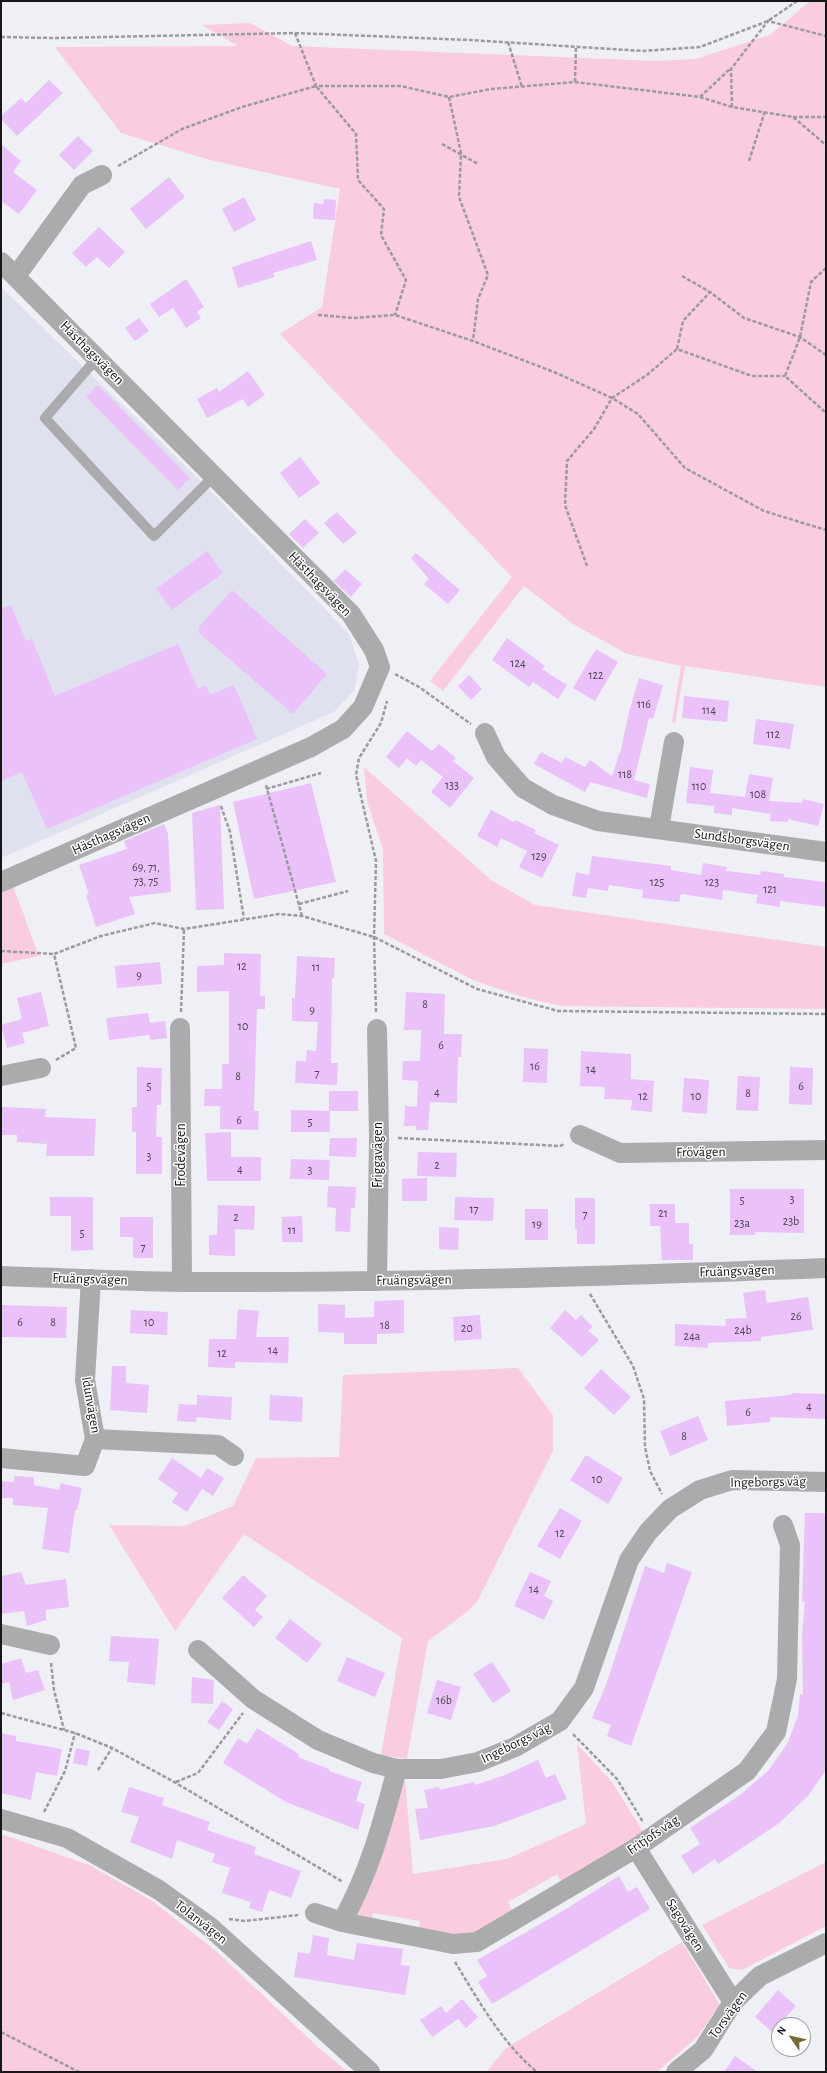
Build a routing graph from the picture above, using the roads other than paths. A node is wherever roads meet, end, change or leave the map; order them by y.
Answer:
1 (102, 175) road end
2 (1, 262) edge
3 (16, 276) junction
4 (97, 358) junction
5 (214, 476) junction
6 (484, 733) road end
7 (674, 742) dead end
8 (658, 828) junction
9 (826, 852) edge
10 (1, 882) edge
11 (180, 1028) road end
12 (377, 1029) road end
13 (41, 1068) road end
14 (1, 1076) edge
15 (580, 1135) road end
16 (826, 1150) edge
17 (826, 1268) edge
18 (1, 1276) edge
19 (91, 1279) junction
20 (377, 1281) junction
21 (182, 1282) junction
22 (96, 1439) junction
23 (234, 1456) dead end
24 (1, 1458) edge
25 (826, 1482) edge
26 (783, 1525) dead end
27 (1, 1634) edge
28 (50, 1645) road end
29 (198, 1650) dead end
30 (397, 1769) junction
31 (1, 1819) edge
32 (636, 1848) junction
33 (315, 1913) road end
34 (342, 1922) junction
35 (826, 1943) edge
36 (733, 2002) junction
37 (370, 2072) edge
38 (676, 2072) edge

1 - 3 street
2 - 3 street, Hästhagsvägen
3 - 4 street, Hästhagsvägen
4 - 5 street, Hästhagsvägen
4 - 5 lane
5 - 10 street, Hästhagsvägen
6 - 8 street, Sundsborgsvägen
7 - 8 street
8 - 9 street, Sundsborgsvägen
11 - 21 street, Frodevägen
12 - 20 street, Friggavägen
13 - 14 street
15 - 16 street, Frövägen
17 - 20 street, Fruängsvägen
18 - 19 street, Fruängsvägen
19 - 21 street, Fruängsvägen
19 - 22 street, Idunvägen
20 - 21 street, Fruängsvägen
22 - 23 street, Idunvägen
22 - 24 street
25 - 30 street, Ingeborgs väg
26 - 32 street, Fritjofs väg
27 - 28 street
29 - 30 street, Ingeborgs väg
30 - 34 street
31 - 37 street, Tolanvägen
32 - 34 street, Fritjofs väg
32 - 36 street, Sagovägen
33 - 34 street, Fritjofs väg
35 - 36 street, Torsvägen
36 - 38 street, Torsvägen

